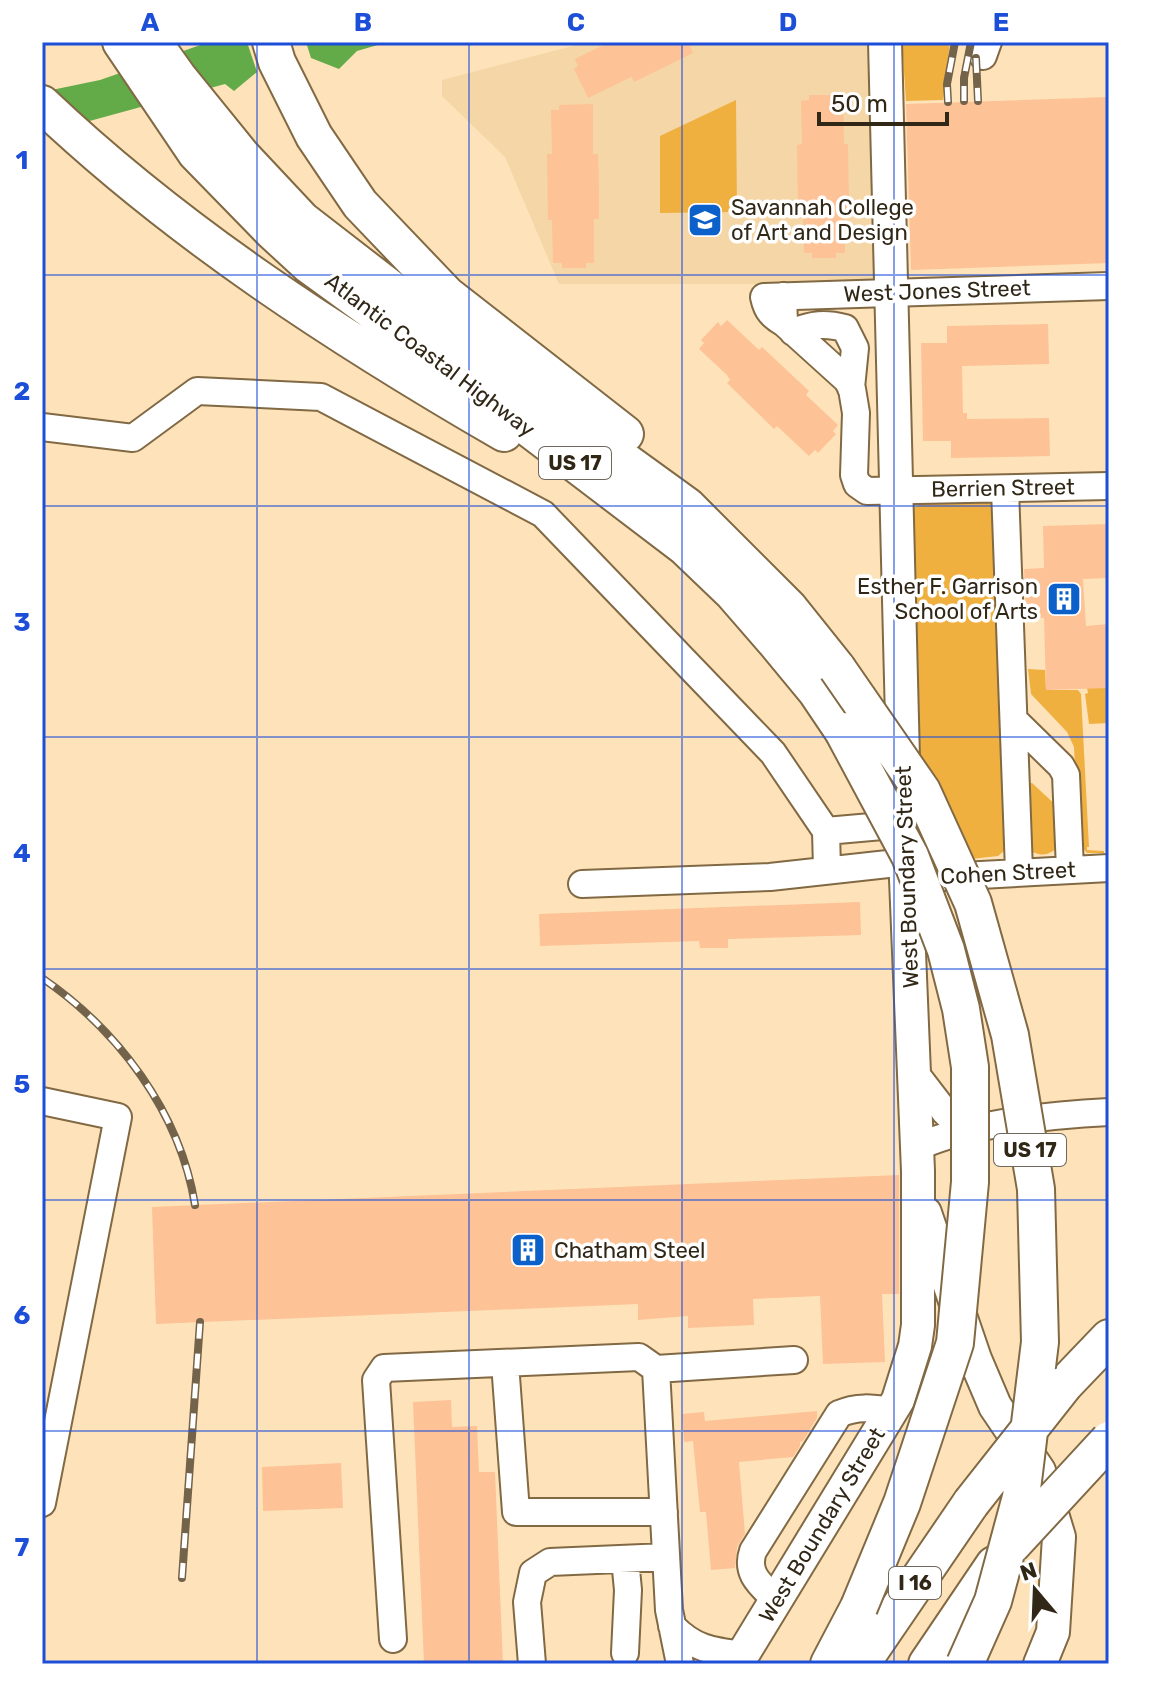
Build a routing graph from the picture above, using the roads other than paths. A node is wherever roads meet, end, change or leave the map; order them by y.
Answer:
1 (121, 42) edge
2 (153, 42) edge
3 (271, 42) edge
4 (885, 42) edge
5 (42, 104) edge
6 (287, 225) junction
7 (1109, 286) edge
8 (891, 293) junction
9 (788, 328) junction
10 (851, 388) junction
11 (42, 427) edge
12 (1109, 486) edge
13 (1010, 489) junction
14 (897, 491) junction
15 (630, 506) junction
16 (742, 561) junction
17 (1019, 725) junction
18 (905, 824) junction
19 (826, 831) junction
20 (1109, 868) edge
21 (827, 869) junction
22 (1070, 869) junction
23 (906, 870) junction
24 (1019, 871) junction
25 (582, 884) dead end
26 (912, 1069) junction
27 (42, 1101) edge
28 (1109, 1112) edge
29 (964, 1131) junction
30 (917, 1147) junction
31 (919, 1195) junction
32 (1109, 1338) edge
33 (794, 1360) dead end
34 (505, 1363) junction
35 (656, 1369) junction
36 (895, 1406) junction
37 (995, 1406) junction
38 (1109, 1440) edge
39 (43, 1492) edge
40 (664, 1512) junction
41 (666, 1557) junction
42 (625, 1559) junction
43 (776, 1600) junction
44 (672, 1626) junction
45 (393, 1639) dead end
46 (625, 1653) dead end
47 (740, 1660) edge
48 (532, 1664) edge
49 (680, 1664) edge
50 (829, 1664) edge
51 (861, 1664) edge
52 (927, 1664) edge
53 (965, 1664) edge
54 (1040, 1664) edge

1 - 6 highway, Atlantic Coastal Highway / US 17
2 - 6 highway, Atlantic Coastal Highway / US 17
3 - 16 highway
4 - 8 main road, West Boundary Street
5 - 15 highway
6 - 15 highway, Atlantic Coastal Highway / US 17
6 - 16 highway, Atlantic Coastal Highway / US 17
7 - 8 street, West Jones Street
8 - 9 street, West Jones Street
8 - 14 main road, West Boundary Street
9 - 10 street
9 - 10 street
10 - 14 street, Berrien Street
11 - 19 street
12 - 13 street, Berrien Street
13 - 14 street, Berrien Street
13 - 17 street
14 - 18 main road, West Boundary Street
15 - 50 highway, Atlantic Coastal Highway / US 17, bridge
16 - 53 highway, Atlantic Coastal Highway / US 17, bridge
17 - 22 street
17 - 24 street
18 - 19 street
18 - 23 main road, West Boundary Street
19 - 21 street
20 - 22 street, Cohen Street
21 - 23 street, Cohen Street
21 - 25 street, Cohen Street
22 - 24 street, Cohen Street
23 - 24 street, Cohen Street
23 - 26 main road, West Boundary Street
26 - 29 street
26 - 30 main road, West Boundary Street
27 - 39 street
28 - 29 street
29 - 30 street
30 - 31 main road, West Boundary Street
31 - 36 main road, West Boundary Street
31 - 37 main road
32 - 51 highway, I 16, bridge
33 - 35 street
34 - 35 street
34 - 40 street
34 - 45 street
35 - 40 street
36 - 37 main road
36 - 43 main road, West Boundary Street
36 - 43 street
37 - 54 main road
38 - 52 highway, I 16, bridge
40 - 41 street
41 - 42 street
41 - 44 street
42 - 46 street
42 - 48 street
43 - 47 main road, West Boundary Street
44 - 47 street
44 - 49 street

